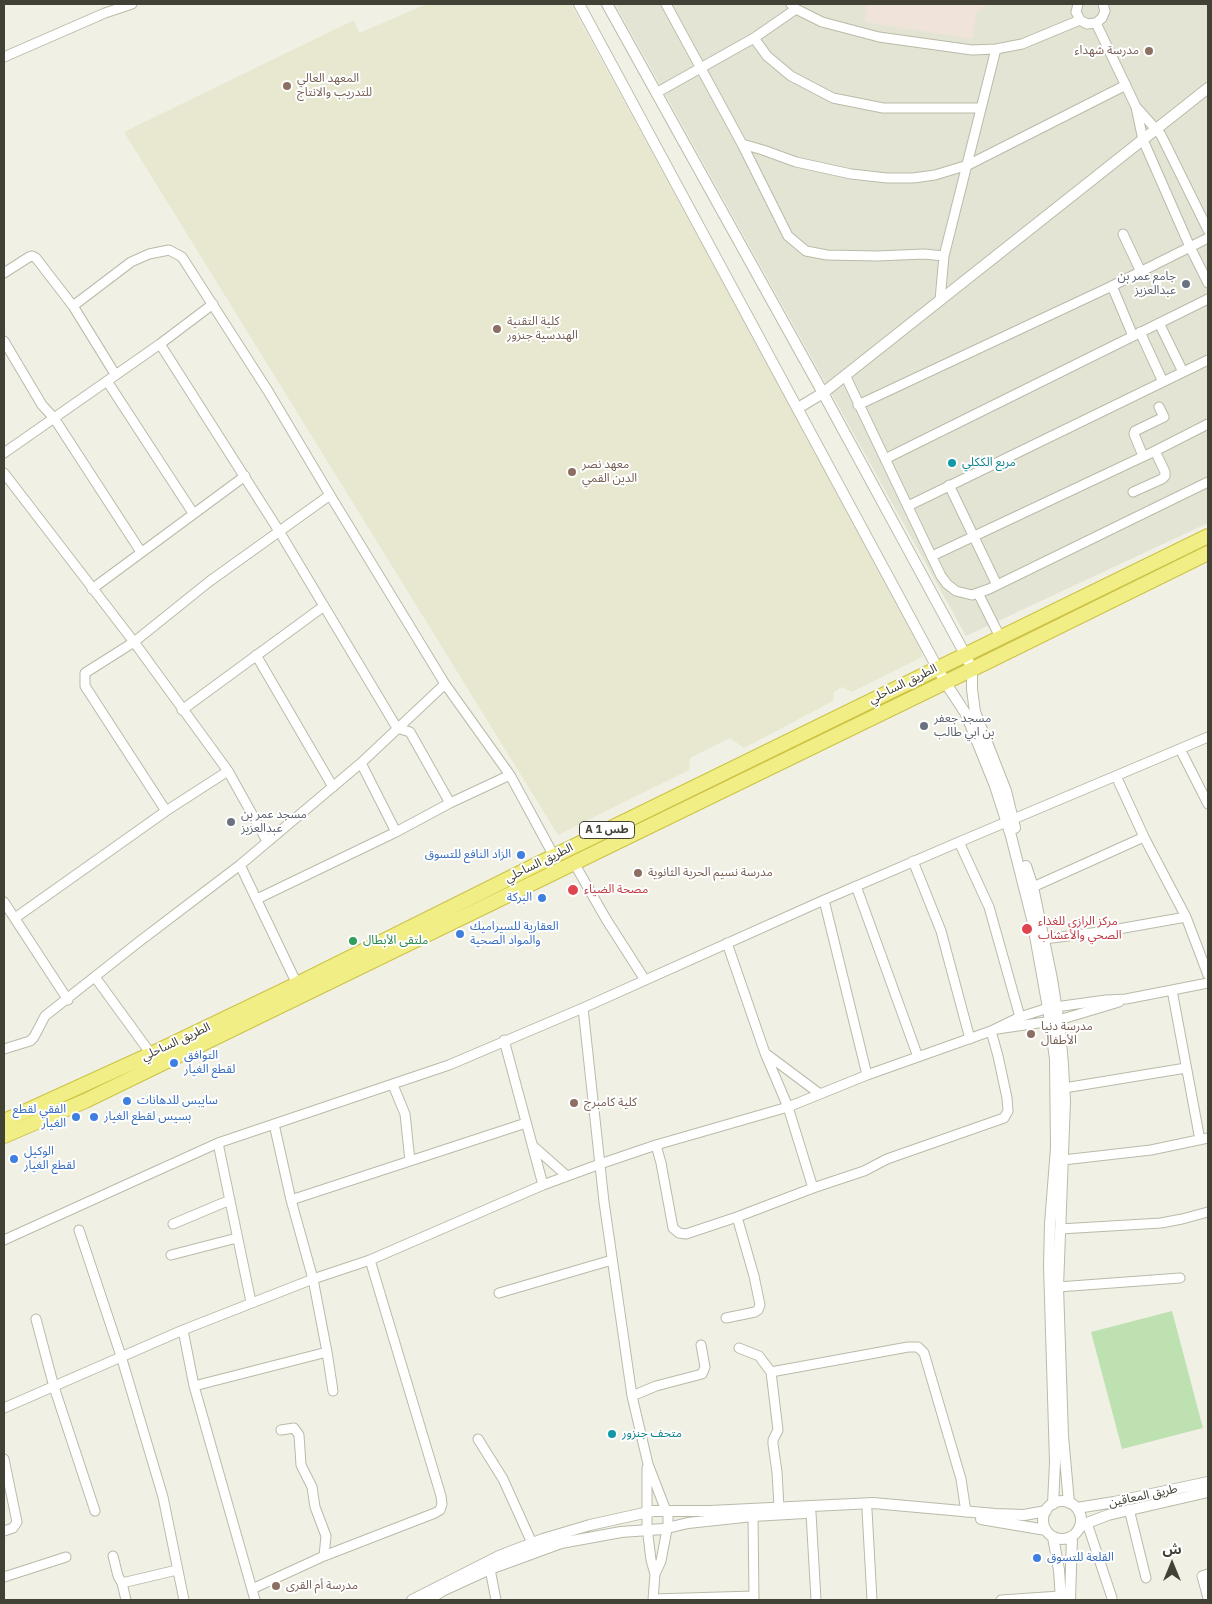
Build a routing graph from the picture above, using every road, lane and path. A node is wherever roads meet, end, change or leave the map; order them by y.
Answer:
1 (132, 4) edge
2 (579, 4) edge
3 (607, 4) edge
4 (666, 4) edge
5 (1078, 4) edge
6 (1103, 4) edge
7 (794, 6) edge
8 (1080, 20) junction
9 (1096, 23) junction
10 (754, 38) junction
11 (996, 49) junction
12 (4, 57) edge
13 (700, 67) junction
14 (1126, 85) junction
15 (1208, 88) edge
16 (656, 92) junction
17 (1136, 107) junction
18 (980, 108) junction
19 (1155, 129) junction
20 (1143, 140) junction
21 (742, 144) junction
22 (968, 165) junction
23 (1208, 230) edge
24 (1123, 234) dead end
25 (1208, 238) edge
26 (1190, 247) junction
27 (944, 256) junction
28 (1141, 272) junction
29 (4, 273) edge
30 (1208, 283) edge
31 (1112, 286) junction
32 (1208, 298) edge
33 (940, 300) junction
34 (213, 304) junction
35 (73, 306) junction
36 (1159, 323) junction
37 (1136, 334) junction
38 (4, 341) edge
39 (160, 344) junction
40 (1208, 360) edge
41 (1183, 372) junction
42 (116, 374) junction
43 (845, 375) junction
44 (106, 381) junction
45 (1163, 382) junction
46 (823, 393) junction
47 (858, 405) junction
48 (1159, 407) dead end
49 (798, 408) junction
50 (54, 418) junction
51 (1208, 424) edge
52 (1154, 451) junction
53 (4, 453) edge
54 (1144, 456) junction
55 (886, 459) junction
56 (4, 473) edge
57 (245, 476) junction
58 (1208, 482) edge
59 (950, 486) junction
60 (1133, 492) dead end
61 (330, 495) junction
62 (908, 506) junction
63 (193, 513) junction
64 (279, 530) junction
65 (974, 535) junction
66 (1208, 536) edge
67 (141, 552) junction
68 (1208, 553) edge
69 (932, 556) junction
70 (997, 585) junction
71 (92, 589) junction
72 (978, 592) junction
73 (324, 606) junction
74 (1000, 637) junction
75 (134, 642) junction
76 (966, 654) junction
77 (256, 655) junction
78 (937, 668) junction
79 (972, 669) junction
80 (945, 682) junction
81 (445, 684) junction
82 (182, 710) junction
83 (397, 728) junction
84 (1208, 737) edge
85 (1180, 749) junction
86 (361, 763) junction
87 (228, 771) junction
88 (510, 775) junction
89 (1116, 776) junction
90 (333, 787) junction
91 (450, 803) junction
92 (1208, 804) edge
93 (166, 811) junction
94 (1009, 820) junction
95 (396, 832) junction
96 (1144, 837) junction
97 (267, 840) junction
98 (959, 842) junction
99 (554, 856) junction
100 (913, 861) junction
101 (574, 863) junction
102 (240, 864) junction
103 (856, 886) junction
104 (1033, 887) junction
105 (257, 898) junction
106 (824, 900) junction
107 (4, 902) edge
108 (1186, 917) junction
109 (15, 918) junction
110 (1044, 939) junction
111 (727, 943) junction
112 (1208, 975) edge
113 (95, 977) junction
114 (645, 980) junction
115 (1208, 983) edge
116 (297, 984) junction
117 (1172, 990) junction
118 (1126, 999) junction
119 (68, 1000) junction
120 (1052, 1007) junction
121 (583, 1008) junction
122 (1020, 1016) junction
123 (1054, 1021) junction
124 (992, 1030) junction
125 (970, 1039) junction
126 (504, 1040) junction
127 (4, 1049) edge
128 (765, 1053) junction
129 (151, 1054) junction
130 (918, 1057) junction
131 (1186, 1068) junction
132 (867, 1075) junction
133 (394, 1085) junction
134 (1064, 1088) junction
135 (820, 1094) junction
136 (788, 1106) junction
137 (4, 1121) edge
138 (274, 1124) junction
139 (526, 1124) junction
140 (4, 1136) edge
141 (1204, 1139) edge
142 (218, 1143) junction
143 (532, 1145) junction
144 (656, 1145) junction
145 (1063, 1160) junction
146 (410, 1161) junction
147 (600, 1164) junction
148 (566, 1176) junction
149 (543, 1186) junction
150 (813, 1188) junction
151 (230, 1200) junction
152 (292, 1200) junction
153 (1208, 1212) edge
154 (737, 1217) junction
155 (173, 1224) dead end
156 (1060, 1228) junction
157 (79, 1230) dead end
158 (237, 1238) junction
159 (4, 1240) edge
160 (170, 1255) dead end
161 (370, 1260) junction
162 (612, 1260) junction
163 (1180, 1278) dead end
164 (313, 1279) junction
165 (1058, 1287) junction
166 (499, 1293) dead end
167 (251, 1302) junction
168 (726, 1318) dead end
169 (36, 1319) dead end
170 (183, 1330) junction
171 (701, 1345) dead end
172 (739, 1348) dead end
173 (327, 1352) junction
174 (121, 1356) junction
175 (771, 1372) junction
176 (194, 1386) junction
177 (54, 1387) junction
178 (333, 1391) dead end
179 (632, 1396) junction
180 (4, 1408) edge
181 (281, 1430) dead end
182 (478, 1438) dead end
183 (4, 1459) edge
184 (648, 1464) junction
185 (1208, 1482) edge
186 (1208, 1492) edge
187 (1073, 1506) junction
188 (779, 1508) junction
189 (1049, 1508) junction
190 (1129, 1509) junction
191 (667, 1510) junction
192 (867, 1510) junction
193 (95, 1511) dead end
194 (648, 1512) junction
195 (966, 1512) junction
196 (811, 1513) junction
197 (753, 1516) junction
198 (1083, 1525) junction
199 (668, 1528) junction
200 (648, 1530) junction
201 (4, 1531) edge
202 (1050, 1533) junction
203 (1072, 1536) junction
204 (532, 1543) junction
205 (113, 1556) dead end
206 (324, 1556) junction
207 (66, 1557) dead end
208 (490, 1569) junction
209 (176, 1570) junction
210 (655, 1574) junction
211 (1208, 1574) edge
212 (4, 1576) edge
213 (1146, 1578) dead end
214 (122, 1583) junction
215 (252, 1589) junction
216 (754, 1598) edge
217 (1112, 1598) dead end
218 (1208, 1598) edge
219 (1064, 1599) edge
220 (126, 1600) edge
221 (184, 1600) edge
222 (255, 1600) edge
223 (412, 1600) edge
224 (428, 1600) edge
225 (496, 1600) edge
226 (653, 1600) edge
227 (816, 1600) edge
228 (872, 1600) edge
229 (1001, 1600) edge

1 - 12 street
2 - 49 street
3 - 16 street
4 - 13 street
5 - 8 street
6 - 9 street
7 - 10 street
7 - 11 street
8 - 9 street
8 - 11 street
9 - 14 street
10 - 13 street
10 - 18 street
11 - 18 street
13 - 16 street
13 - 21 street
14 - 17 street
14 - 22 street
15 - 19 street
16 - 46 street
17 - 19 street
17 - 20 street
18 - 22 street
19 - 20 street
19 - 23 street
20 - 26 street
20 - 33 street
21 - 22 street
21 - 27 street
22 - 27 street
24 - 28 street
25 - 26 street
26 - 28 street
26 - 30 street
27 - 33 street
28 - 31 street
29 - 35 street
31 - 37 street
31 - 47 street
32 - 36 street
33 - 43 street
34 - 35 street
34 - 39 street
34 - 61 street
35 - 42 street
36 - 37 street
36 - 41 street
37 - 45 street
37 - 55 street
38 - 50 street
39 - 42 street
39 - 57 street
40 - 41 street
41 - 45 street
42 - 44 street
43 - 46 street
43 - 47 street
44 - 50 street
44 - 63 street
45 - 59 street
46 - 49 street
46 - 76 street
47 - 55 street
48 - 54 street
49 - 78 street
50 - 53 street
50 - 67 street
51 - 52 street
52 - 54 street
52 - 60 street
54 - 65 street
55 - 62 street
56 - 71 street
57 - 63 street
57 - 64 street
58 - 70 street
59 - 62 street
59 - 65 street
61 - 64 street
61 - 81 street
62 - 69 street
63 - 67 street
64 - 73 street
64 - 75 street
65 - 69 street
65 - 70 street
66 - 74 highway, الطريق الساحلي / A 1 طس
67 - 71 street
68 - 79 highway, الطريق الساحلي / A 1 طس
69 - 72 street
70 - 72 street
71 - 75 street
72 - 74 street
73 - 77 street
73 - 83 street
74 - 76 highway, الطريق الساحلي / A 1 طس
75 - 82 street
75 - 93 street
76 - 78 highway, الطريق الساحلي / A 1 طس
76 - 79 street
77 - 82 street
77 - 90 street
78 - 80 street
78 - 99 highway, الطريق الساحلي / A 1 طس
79 - 80 highway, الطريق الساحلي / A 1 طس
79 - 94 street
80 - 94 street
80 - 101 highway, الطريق الساحلي / A 1 طس
81 - 83 street
81 - 88 street
82 - 87 street
83 - 86 street
83 - 91 street
84 - 85 street
85 - 89 street
85 - 92 street
86 - 90 street
86 - 95 street
87 - 93 street
87 - 97 street
88 - 91 street
88 - 99 street
89 - 94 street
89 - 96 street
90 - 97 street
91 - 95 street
93 - 109 street
94 - 98 street
94 - 104 street
94 - 120 street
95 - 105 street
96 - 104 street
96 - 108 street
97 - 102 street
98 - 100 street
98 - 122 street
99 - 116 highway, الطريق الساحلي / A 1 طس
100 - 103 street
100 - 125 street
101 - 114 street
101 - 140 highway, الطريق الساحلي / A 1 طس
102 - 105 street
102 - 113 street
103 - 106 street
103 - 130 street
104 - 110 street
105 - 116 street
106 - 111 street
106 - 132 street
107 - 109 street
108 - 110 street
108 - 112 street
109 - 119 street
110 - 120 street
111 - 114 street
111 - 128 street
113 - 119 street
113 - 129 street
114 - 121 street
115 - 117 street
116 - 129 highway, الطريق الساحلي / A 1 طس
117 - 118 street
117 - 131 street
118 - 120 street
118 - 123 street
119 - 127 street
120 - 122 street
120 - 123 street
121 - 126 street
121 - 147 street
122 - 124 street
123 - 124 street
123 - 134 street
123 - 189 street
124 - 125 street
124 - 150 street
125 - 130 street
126 - 133 street
126 - 139 street
128 - 135 street
128 - 136 street
129 - 137 highway, الطريق الساحلي / A 1 طس
130 - 132 street
131 - 134 street
131 - 141 street
132 - 135 street
133 - 138 street
133 - 146 street
134 - 145 street
135 - 136 street
136 - 144 street
136 - 150 street
138 - 142 street
138 - 152 street
139 - 143 street
139 - 146 street
141 - 145 street
142 - 151 street
142 - 159 street
143 - 148 street
143 - 149 street
144 - 147 street
144 - 154 street
145 - 156 street
146 - 152 street
147 - 148 street
147 - 162 street
148 - 149 street
149 - 161 street
150 - 154 street
151 - 155 street
151 - 158 street
152 - 164 street
153 - 156 street
154 - 168 street
156 - 165 street
157 - 174 street
158 - 160 street
158 - 167 street
161 - 164 street
161 - 206 street
162 - 166 street
162 - 179 street
163 - 165 street
164 - 167 street
164 - 173 street
165 - 187 street
167 - 170 street
169 - 177 street
170 - 174 street
170 - 176 street
171 - 179 street
172 - 175 street
173 - 176 street
173 - 178 street
174 - 177 street
174 - 209 street
175 - 188 street
175 - 195 street
176 - 215 street
177 - 180 street
177 - 193 street
179 - 184 street
181 - 206 street
182 - 204 street
183 - 201 street
184 - 191 street
184 - 194 street
185 - 187 street, طريق المعاقين
186 - 190 street, طريق المعاقين
187 - 189 street
187 - 198 street
188 - 191 street
188 - 195 street
189 - 195 street
189 - 202 street
190 - 198 street, طريق المعاقين
190 - 213 street
191 - 194 street
191 - 199 street
192 - 196 street
192 - 202 street
192 - 228 street
194 - 200 street
194 - 204 street
196 - 197 street
196 - 227 street
197 - 199 street
197 - 216 street
198 - 203 street
198 - 217 street
199 - 200 street
199 - 210 street
200 - 208 street
200 - 210 street
202 - 203 street
202 - 219 street
203 - 219 street
204 - 223 street
205 - 214 street
206 - 215 street
207 - 212 street
208 - 224 street
208 - 225 street
209 - 214 street
209 - 221 street
210 - 226 street
211 - 218 street
214 - 220 street
215 - 222 street
216 - 226 street
219 - 229 street

